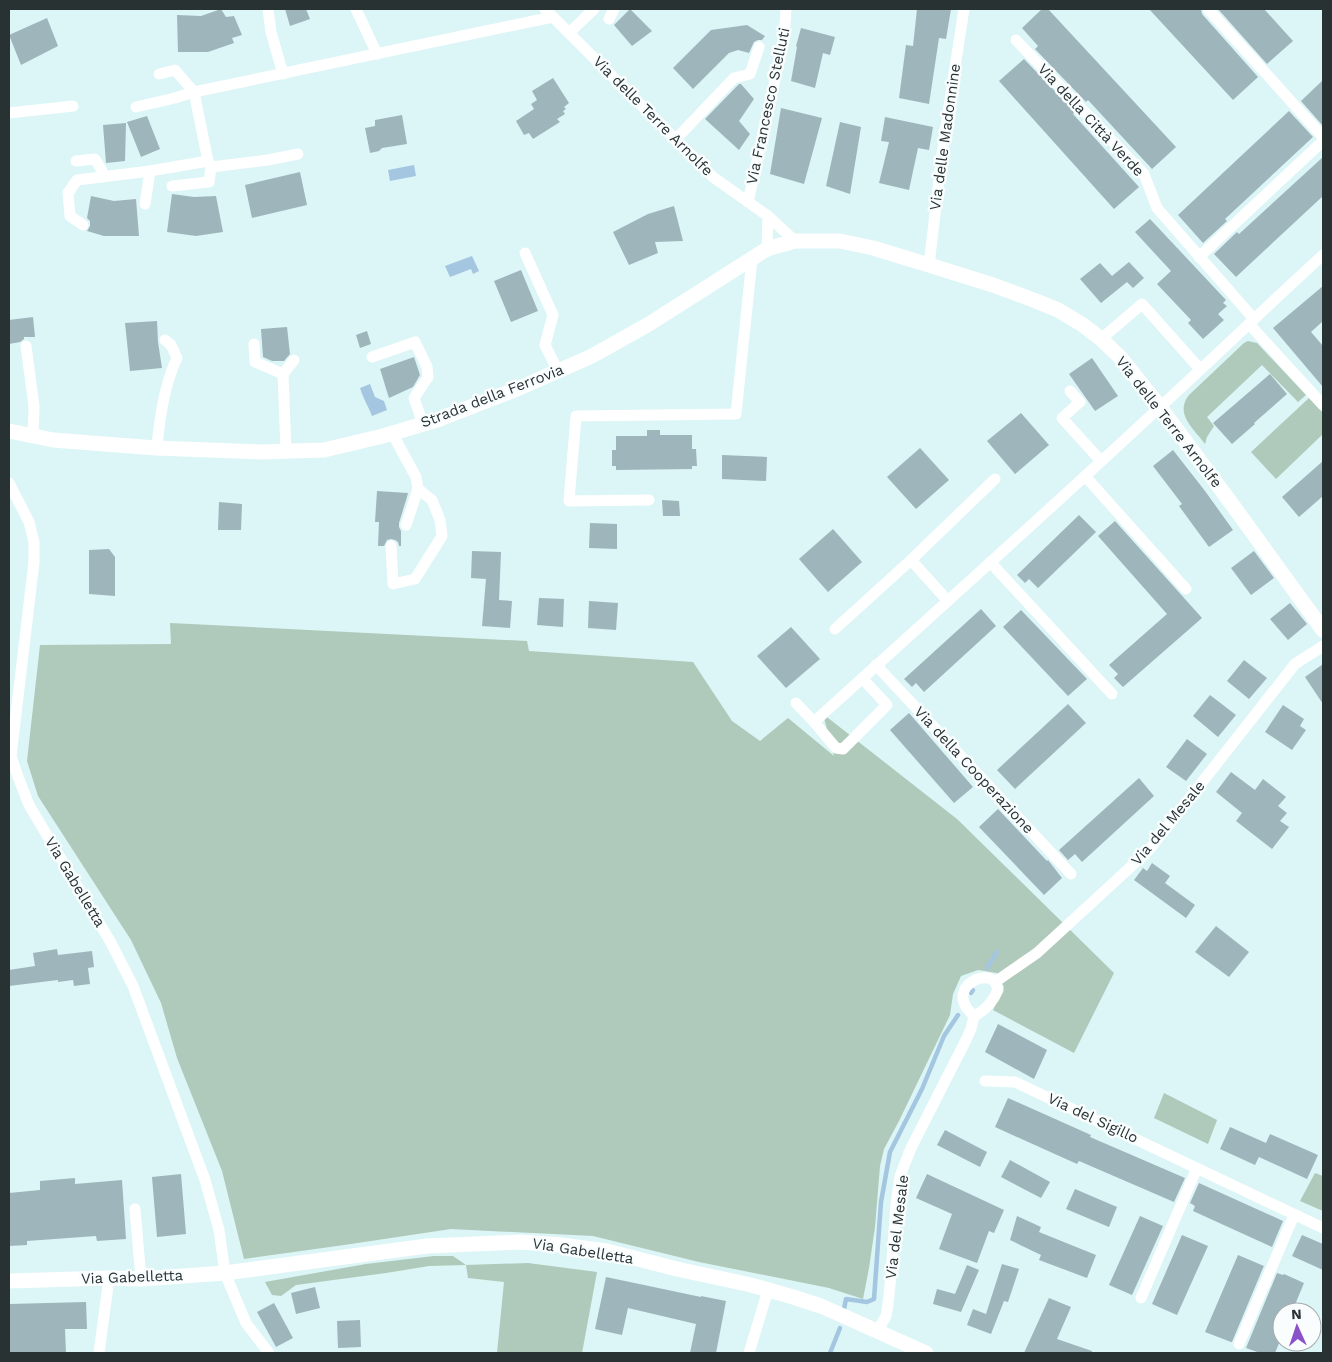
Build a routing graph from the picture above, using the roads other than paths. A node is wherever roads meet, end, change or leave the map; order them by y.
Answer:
1 (268, 9) edge
2 (356, 9) edge
3 (594, 9) edge
4 (786, 9) edge
5 (964, 9) edge
6 (1208, 9) edge
7 (549, 13) edge
8 (570, 34) junction
9 (1016, 40) dead end
10 (759, 47) dead end
11 (377, 54) junction
12 (159, 74) dead end
13 (283, 74) junction
14 (194, 92) junction
15 (73, 106) dead end
16 (136, 107) dead end
17 (9, 113) edge
18 (1323, 137) edge
19 (675, 140) junction
20 (1323, 141) edge
21 (298, 154) dead end
22 (76, 161) dead end
23 (210, 164) junction
24 (150, 171) junction
25 (102, 177) junction
26 (172, 186) dead end
27 (748, 202) junction
28 (145, 204) dead end
29 (768, 216) junction
30 (83, 225) dead end
31 (795, 241) junction
32 (767, 249) junction
33 (525, 253) dead end
34 (1323, 255) edge
35 (1199, 257) junction
36 (752, 259) junction
37 (929, 265) junction
38 (1251, 322) junction
39 (1101, 339) junction
40 (165, 340) dead end
41 (254, 344) dead end
42 (26, 346) dead end
43 (372, 357) dead end
44 (294, 360) dead end
45 (1200, 370) junction
46 (558, 372) junction
47 (283, 374) junction
48 (1070, 391) dead end
49 (1323, 405) edge
50 (1160, 407) junction
51 (423, 424) junction
52 (9, 431) edge
53 (392, 433) junction
54 (32, 436) junction
55 (156, 448) junction
56 (286, 451) junction
57 (1101, 461) junction
58 (1085, 476) junction
59 (995, 479) dead end
60 (9, 483) edge
61 (418, 489) junction
62 (649, 500) dead end
63 (406, 525) dead end
64 (391, 546) dead end
65 (911, 560) junction
66 (990, 562) junction
67 (1186, 589) dead end
68 (947, 600) junction
69 (835, 630) dead end
70 (1323, 630) edge
71 (1323, 646) edge
72 (876, 665) junction
73 (862, 678) junction
74 (1112, 694) dead end
75 (796, 703) dead end
76 (814, 722) junction
77 (1071, 874) dead end
78 (995, 982) junction
79 (974, 1016) junction
80 (985, 1081) dead end
81 (1197, 1168) junction
82 (135, 1209) dead end
83 (1294, 1215) junction
84 (1323, 1228) edge
85 (225, 1273) junction
86 (109, 1278) junction
87 (142, 1279) junction
88 (9, 1281) edge
89 (768, 1290) junction
90 (1141, 1298) dead end
91 (877, 1332) junction
92 (1240, 1344) dead end
93 (99, 1353) edge
94 (269, 1353) edge
95 (749, 1353) edge
96 (926, 1353) edge

1 - 13 street
2 - 11 street
3 - 8 street
4 - 27 street, Via Francesco Stelluti
5 - 37 street, Via delle Madonnine
6 - 18 street
7 - 8 street, Via delle Terre Arnolfe
7 - 11 street
8 - 19 street, Via delle Terre Arnolfe
9 - 35 street, Via della Città Verde
10 - 19 street
11 - 13 street
12 - 14 street
13 - 14 street
14 - 16 street
14 - 23 street
15 - 17 street
19 - 27 street, Via delle Terre Arnolfe
20 - 35 street
21 - 23 street
22 - 25 street
23 - 24 street
23 - 26 street
24 - 25 street
24 - 28 street
25 - 30 street
27 - 29 street, Via delle Terre Arnolfe
29 - 31 street, Via delle Terre Arnolfe
29 - 32 street
31 - 32 street, Strada della Ferrovia
31 - 37 street, Via delle Terre Arnolfe
32 - 36 street, Strada della Ferrovia
33 - 46 street
34 - 38 street
35 - 38 street, Via della Città Verde
36 - 46 street, Strada della Ferrovia
36 - 62 street
37 - 39 street, Via delle Terre Arnolfe
38 - 45 street
38 - 49 street
39 - 45 street
39 - 50 street, Via delle Terre Arnolfe
40 - 55 street
41 - 47 street
42 - 54 street
43 - 51 street
44 - 47 street
45 - 50 street
46 - 51 street, Strada della Ferrovia
47 - 56 street
48 - 57 street
50 - 57 street
50 - 70 street, Via delle Terre Arnolfe
51 - 53 street, Strada della Ferrovia
52 - 54 street, Strada della Ferrovia
53 - 56 street, Strada della Ferrovia
53 - 61 street
54 - 55 street, Strada della Ferrovia
55 - 56 street, Strada della Ferrovia
57 - 58 street
58 - 66 street
58 - 67 street
59 - 65 street
60 - 85 street, Via Gabelletta
61 - 63 street
61 - 64 street
65 - 68 street
65 - 69 street
66 - 68 street
66 - 74 street
68 - 72 street
71 - 78 street, Via del Mesale
72 - 73 street
72 - 77 street, Via della Cooperazione
73 - 76 street
73 - 76 street
75 - 76 street
78 - 79 street
78 - 79 street
79 - 91 street, Via del Mesale
80 - 81 street, Via del Sigillo
81 - 83 street, Via del Sigillo
81 - 90 street
82 - 87 street
83 - 84 street, Via del Sigillo
83 - 92 street
85 - 87 street, Via Gabelletta
85 - 89 street, Via Gabelletta
85 - 94 street
86 - 87 street, Via Gabelletta
86 - 88 street, Via Gabelletta
86 - 93 street
89 - 91 street, Via Gabelletta
89 - 95 street
91 - 96 street, Via Gabelletta

